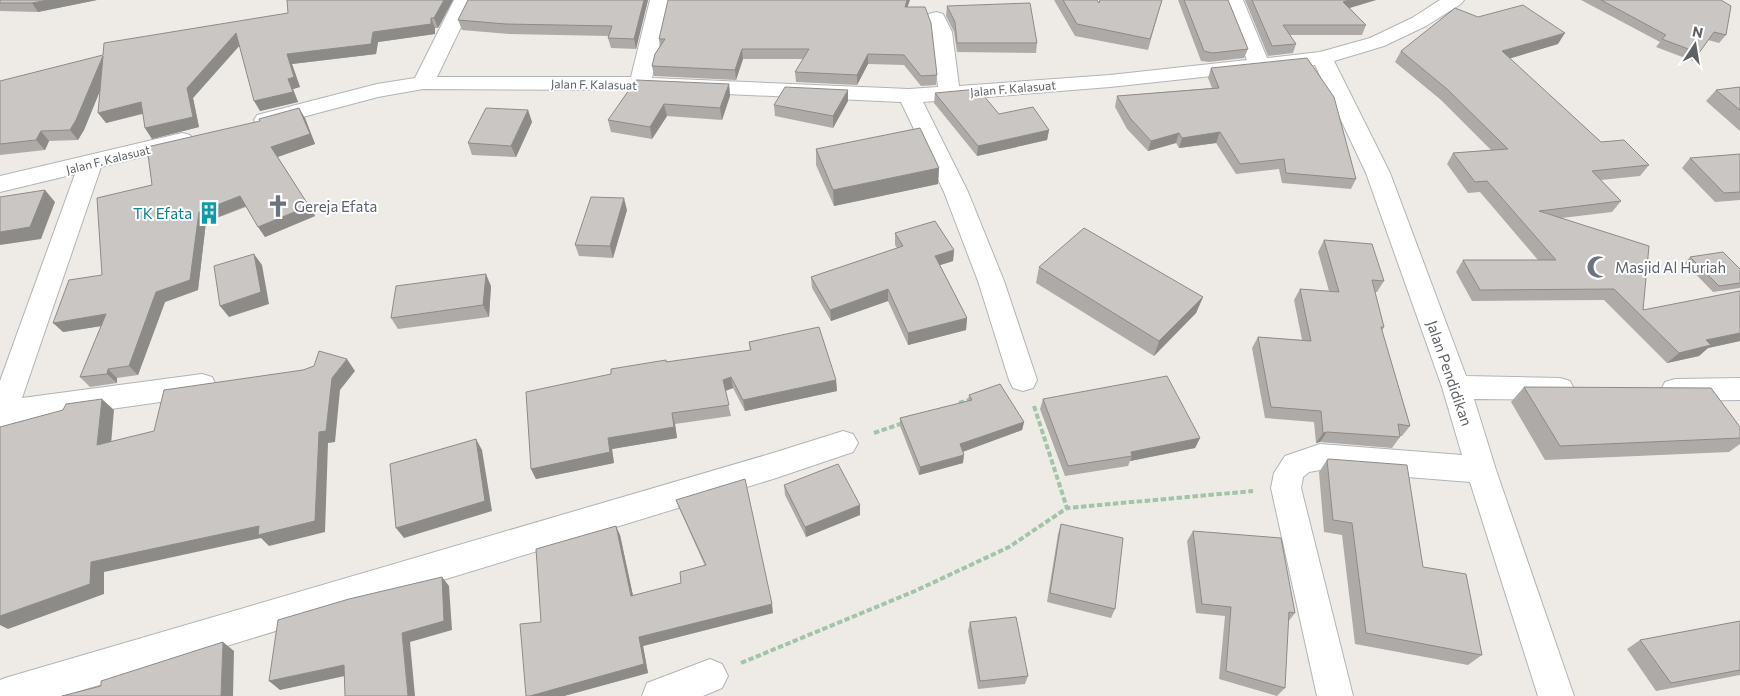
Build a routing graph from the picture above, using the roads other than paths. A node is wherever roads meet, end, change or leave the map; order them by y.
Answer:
1 (464, 0) edge
2 (660, 0) edge
3 (1233, 0) edge
4 (1454, 0) edge
5 (936, 18) dead end
6 (1322, 58) junction
7 (1259, 65) junction
8 (423, 83) junction
9 (640, 84) junction
10 (949, 93) junction
11 (909, 96) junction
12 (243, 125) edge
13 (204, 135) edge
14 (90, 164) junction
15 (0, 184) edge
16 (1023, 380) road end
17 (225, 382) edge
18 (1456, 387) junction
19 (1740, 389) edge
20 (1582, 390) edge
21 (1648, 391) edge
22 (1, 417) edge
23 (843, 442) road end
24 (1482, 470) junction
25 (710, 676) road end
26 (5, 696) edge
27 (660, 696) edge
28 (1335, 696) edge
29 (1556, 696) edge

1 - 8 street
2 - 9 street
3 - 7 street
4 - 6 street, Jalan F. Kalasuat
5 - 10 street
6 - 7 street, Jalan F. Kalasuat
6 - 18 street, Jalan Pendidikan
7 - 10 street, Jalan F. Kalasuat
8 - 9 street, Jalan F. Kalasuat
8 - 12 street, Jalan F. Kalasuat
9 - 11 street, Jalan F. Kalasuat
10 - 11 street, Jalan F. Kalasuat
11 - 16 street
13 - 14 street, Jalan F. Kalasuat
14 - 15 street, Jalan F. Kalasuat
14 - 22 street
17 - 22 street
18 - 20 street
18 - 24 street, Jalan Pendidikan
19 - 21 street
23 - 26 street
24 - 28 street
24 - 29 street, Jalan Pendidikan
25 - 27 street

